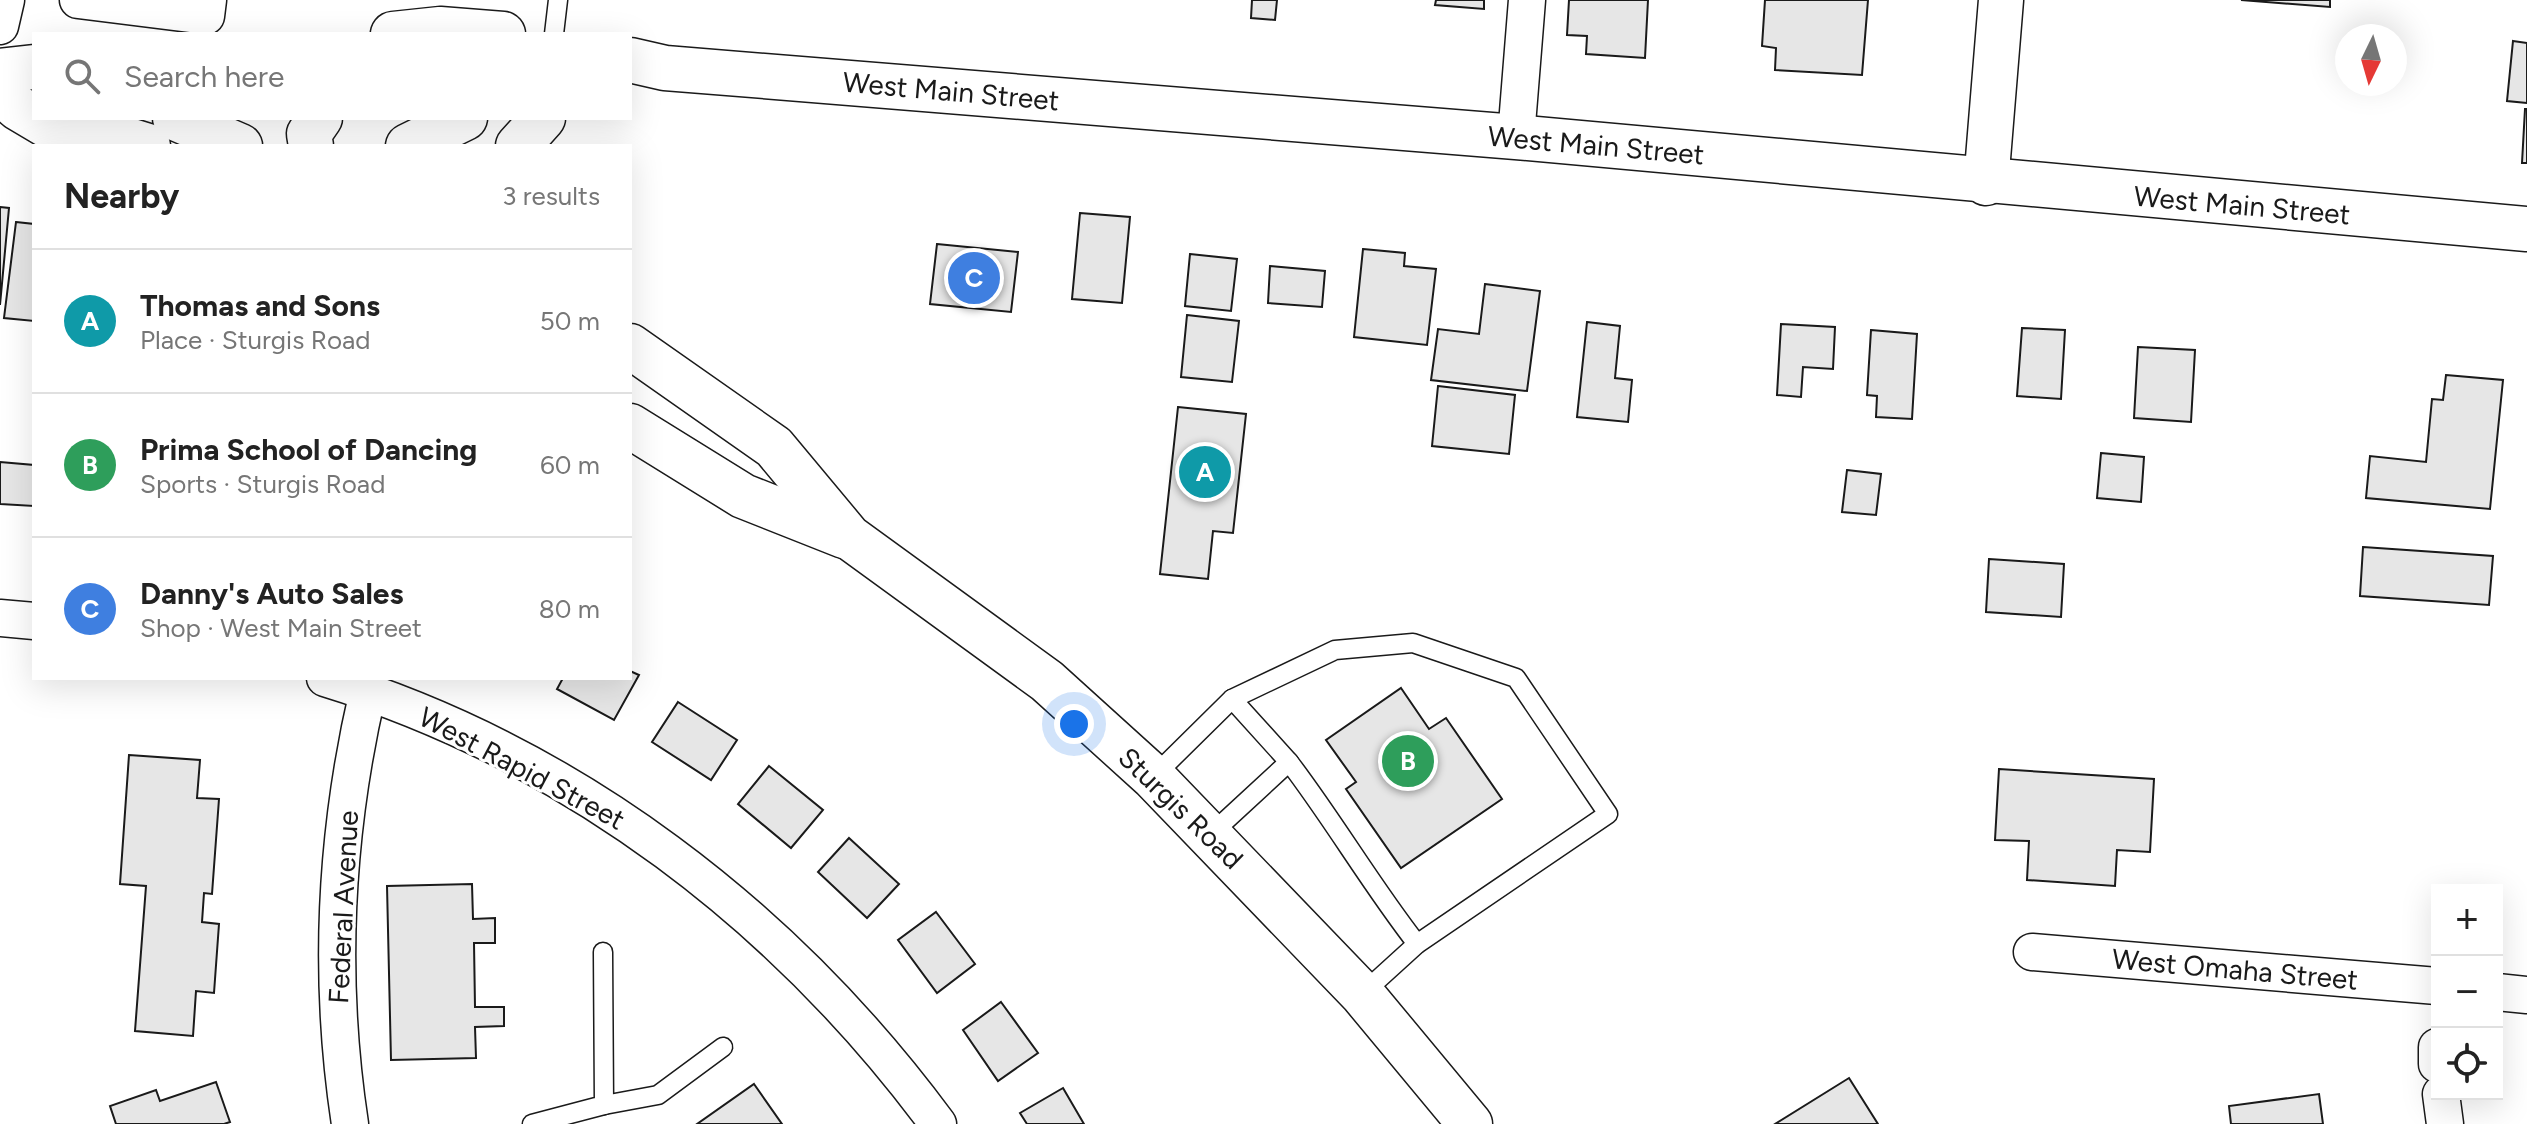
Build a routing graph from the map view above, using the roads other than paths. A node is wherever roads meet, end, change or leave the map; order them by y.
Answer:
1 (6, 0) edge
2 (78, 0) edge
3 (208, 0) edge
4 (558, 0) edge
5 (1527, 0) edge
6 (2001, 0) edge
7 (0, 26) edge
8 (434, 31) edge
9 (457, 32) edge
10 (554, 32) edge
11 (642, 67) edge
12 (32, 72) edge
13 (22, 100) edge
14 (48, 120) edge
15 (77, 120) edge
16 (180, 120) edge
17 (319, 120) edge
18 (461, 120) edge
19 (541, 120) edge
20 (1516, 137) junction
21 (79, 144) edge
22 (143, 144) edge
23 (235, 144) edge
24 (311, 144) edge
25 (412, 144) edge
26 (520, 144) edge
27 (1986, 183) junction
28 (2527, 229) edge
29 (632, 347) edge
30 (632, 427) edge
31 (849, 537) junction
32 (0, 618) edge
33 (32, 621) edge
34 (332, 680) edge
35 (368, 691) junction
36 (1232, 699) junction
37 (1289, 762) junction
38 (1153, 777) junction
39 (1211, 834) junction
40 (1417, 944) junction
41 (603, 952) dead end
42 (2032, 952) dead end
43 (2431, 985) edge
44 (2503, 993) edge
45 (1362, 994) junction
46 (2527, 995) edge
47 (723, 1047) dead end
48 (2442, 1100) edge
49 (604, 1105) junction
50 (350, 1124) edge
51 (532, 1124) edge
52 (938, 1124) edge
53 (1470, 1124) edge
54 (2445, 1124) edge

1 - 7 street
2 - 3 street
4 - 10 lane
5 - 20 street
6 - 27 street
8 - 9 street
11 - 20 street, West Main Street
12 - 13 street
14 - 21 street
15 - 22 street
16 - 23 street
17 - 24 street
18 - 25 street
19 - 26 street
20 - 27 street, West Main Street
27 - 28 street, West Main Street
29 - 31 street, Sturgis Road
30 - 31 street, Sturgis Road
31 - 38 street, Sturgis Road
32 - 33 street
34 - 35 street, West Rapid Street
35 - 50 street, Federal Avenue
35 - 52 street, West Rapid Street
36 - 37 lane
36 - 38 lane
36 - 40 lane
37 - 39 lane
37 - 40 lane
38 - 39 street, Sturgis Road
39 - 45 street, Sturgis Road
40 - 45 lane
41 - 49 lane
42 - 43 street, West Omaha Street
44 - 46 street
45 - 53 street, Sturgis Road
47 - 49 lane
48 - 54 street
49 - 51 lane

